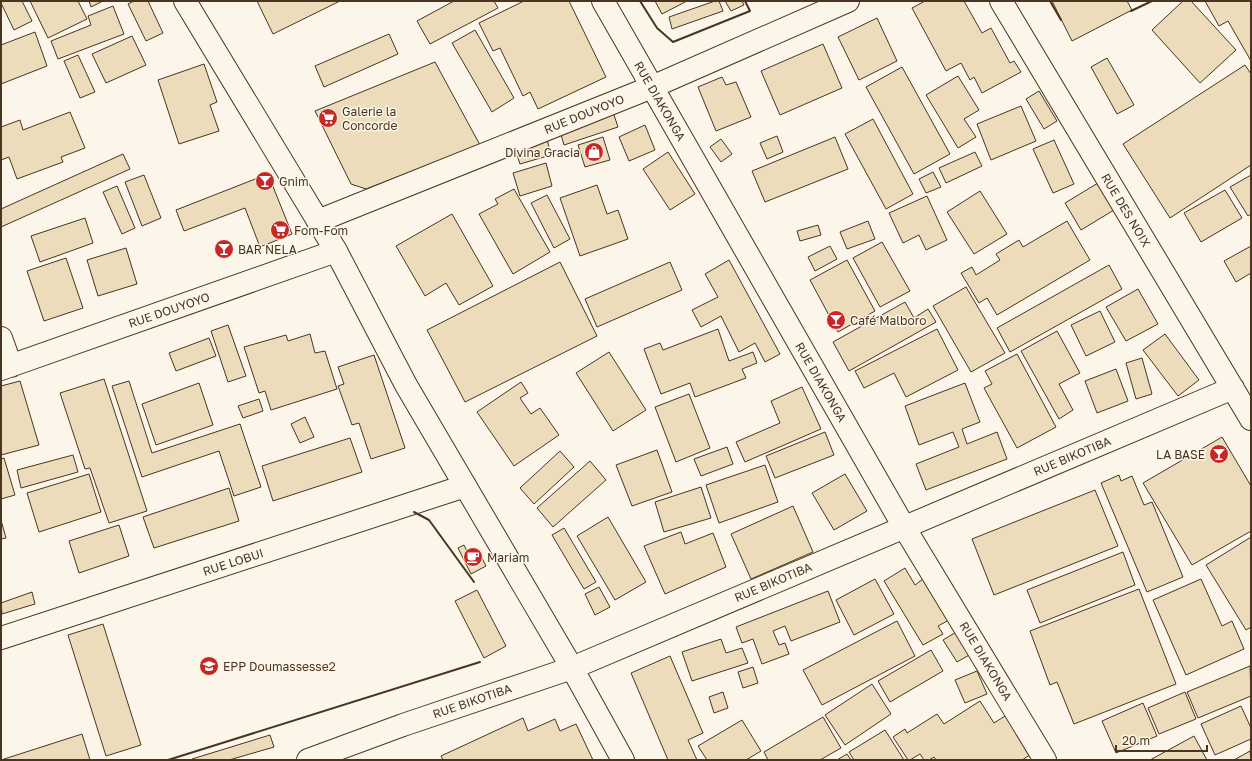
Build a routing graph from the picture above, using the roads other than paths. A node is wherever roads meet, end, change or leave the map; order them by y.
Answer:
1 (185, 1) edge
2 (603, 1) edge
3 (848, 1) edge
4 (1001, 1) edge
5 (652, 87) junction
6 (318, 221) junction
7 (336, 251) junction
8 (1, 338) edge
9 (6, 367) edge
10 (1233, 388) junction
11 (1251, 419) edge
12 (465, 486) junction
13 (904, 527) junction
14 (1, 638) edge
15 (572, 668) junction
16 (308, 760) edge
17 (623, 760) edge
18 (1045, 760) edge

1 - 6 street
2 - 5 street, RUE DIAKONGA
3 - 5 street, RUE DOUYOYO
4 - 10 street, RUE DES NOIX
5 - 6 street, RUE DOUYOYO
5 - 13 street, RUE DIAKONGA
6 - 7 street
7 - 9 street, RUE DOUYOYO
7 - 12 street
8 - 9 street
10 - 11 street, RUE DES NOIX
10 - 13 street, RUE BIKOTIBA
12 - 14 street, RUE LOBUI
12 - 15 street
13 - 15 street, RUE BIKOTIBA
13 - 18 street, RUE DIAKONGA
15 - 16 street, RUE BIKOTIBA
15 - 17 street

